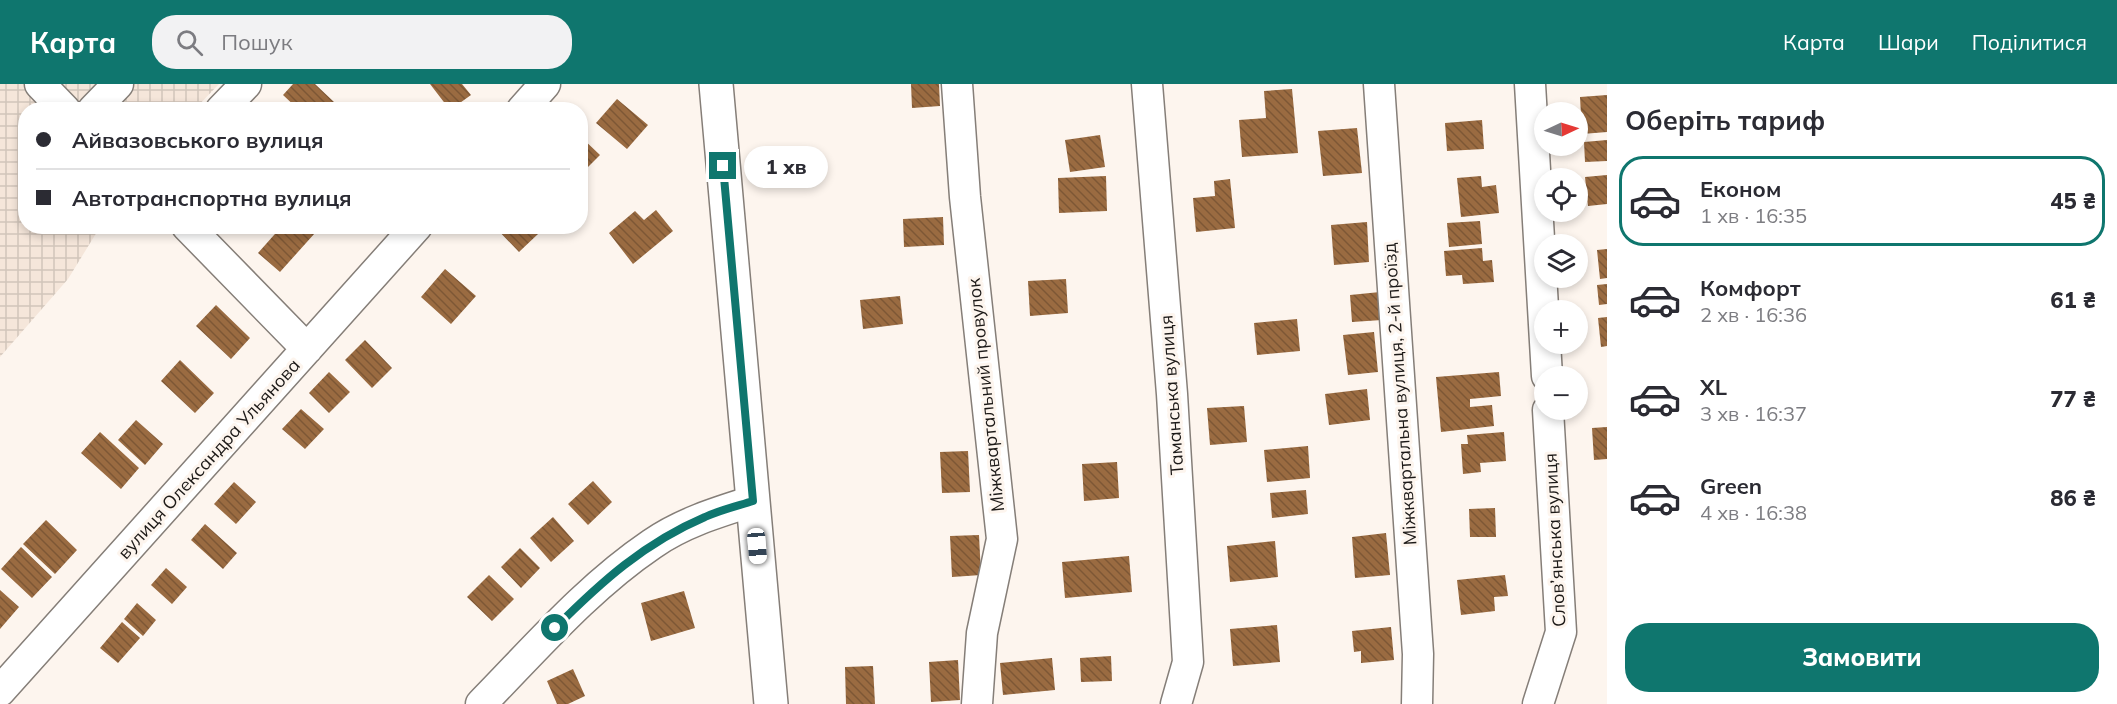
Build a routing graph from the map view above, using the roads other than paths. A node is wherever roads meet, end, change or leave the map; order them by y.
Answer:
1 (40, 84) edge
2 (118, 84) edge
3 (246, 84) edge
4 (545, 84) edge
5 (716, 84) edge
6 (957, 84) edge
7 (1147, 84) edge
8 (1379, 84) edge
9 (1530, 84) edge
10 (57, 102) edge
11 (101, 102) edge
12 (229, 102) edge
13 (529, 102) edge
14 (195, 234) edge
15 (410, 234) edge
16 (307, 349) junction
17 (1545, 366) edge
18 (1549, 420) edge
19 (753, 501) junction
20 (0, 691) edge
21 (481, 704) edge
22 (771, 704) edge
23 (977, 704) edge
24 (1176, 704) edge
25 (1417, 704) edge
26 (1538, 704) edge

1 - 10 street
2 - 11 street
3 - 12 street
4 - 13 street
5 - 19 main road
6 - 23 street, Міжквартальний провулок
7 - 24 street, Таманська вулиця
8 - 25 street, Міжквартальна вулиця, 2-й проїзд
9 - 17 street
14 - 16 street
15 - 16 street, вулиця Олександра Ульянова
16 - 20 street, вулиця Олександра Ульянова
18 - 26 street, Слов’янська вулиця
19 - 21 street
19 - 22 main road

